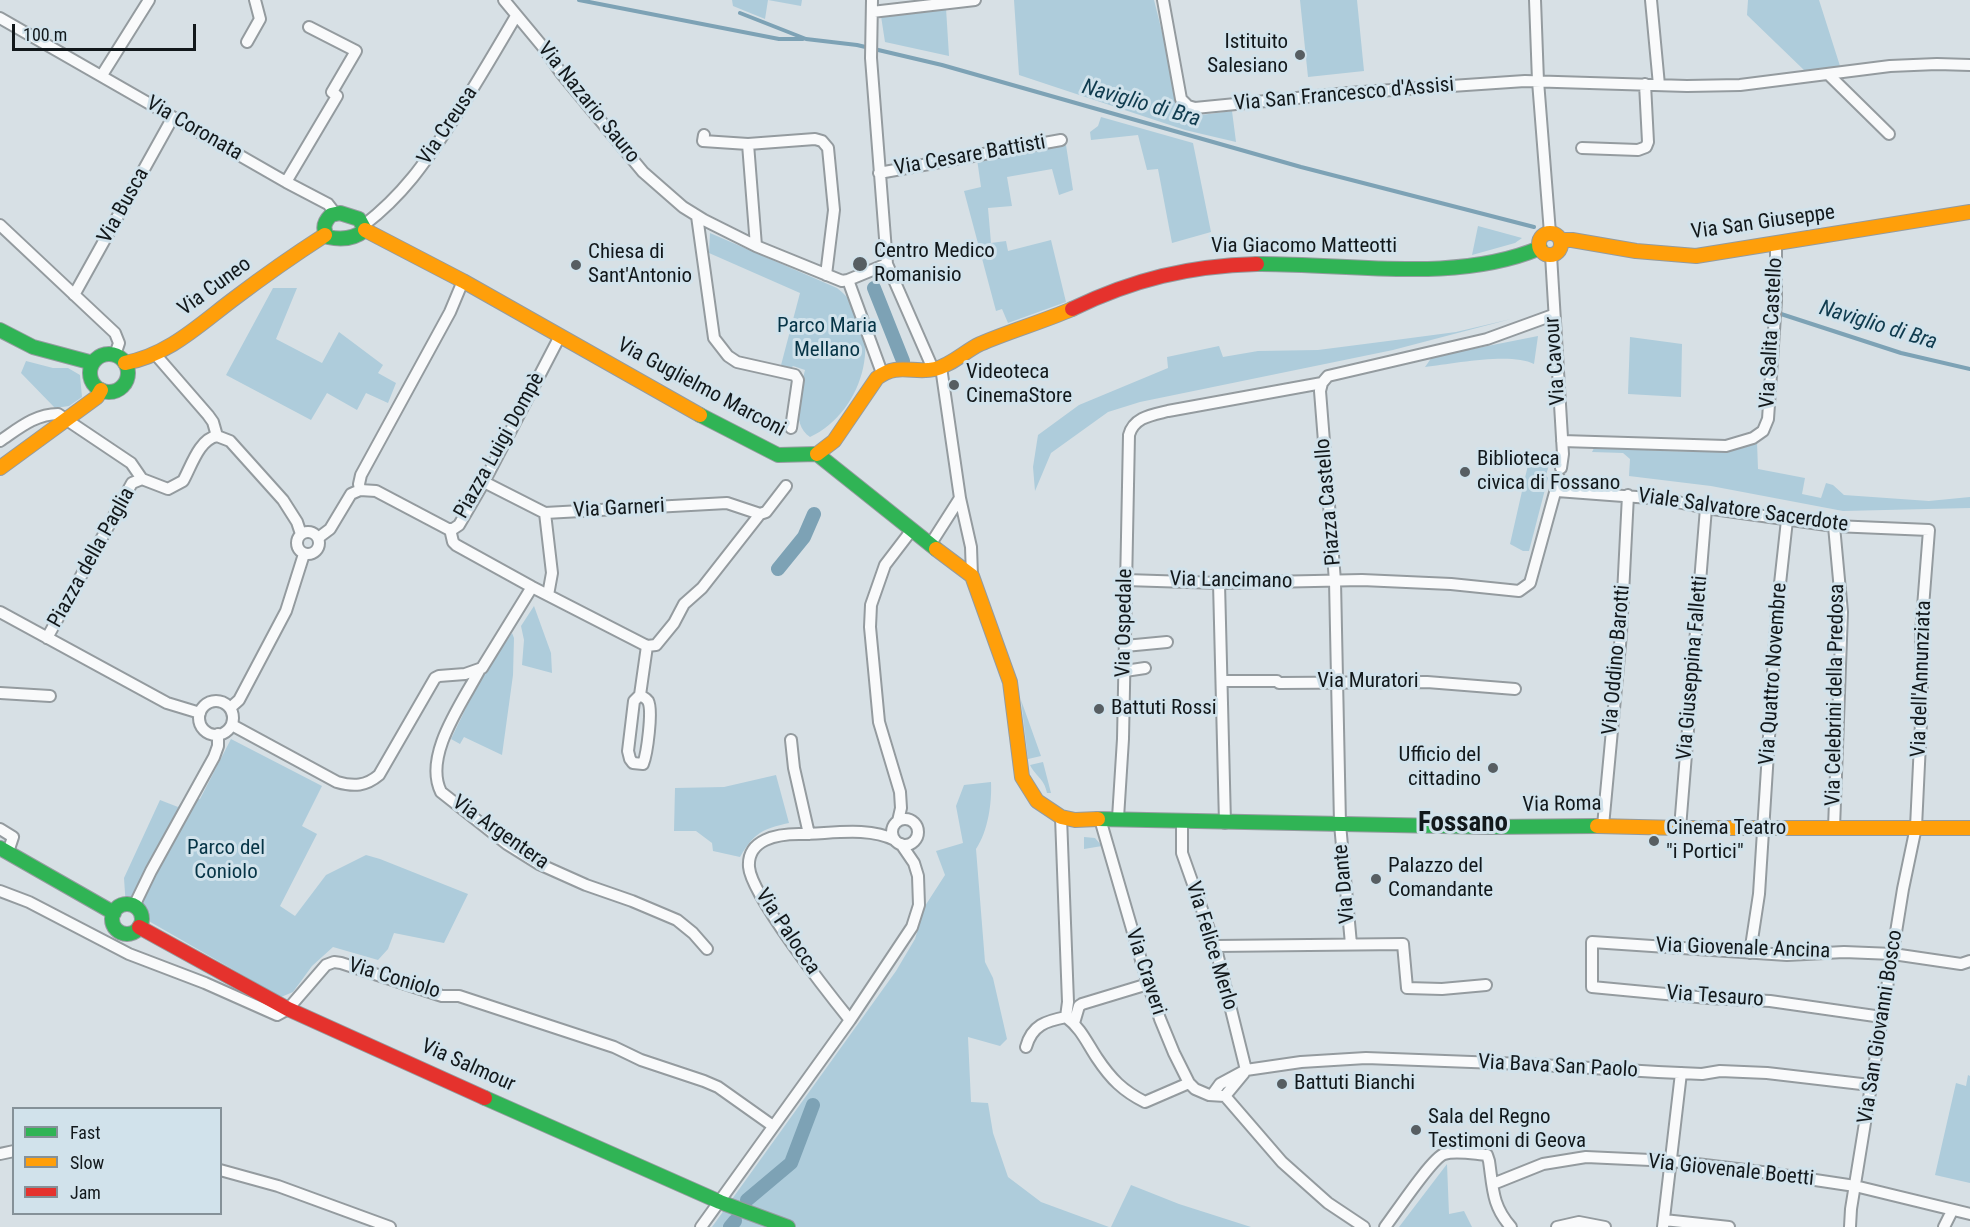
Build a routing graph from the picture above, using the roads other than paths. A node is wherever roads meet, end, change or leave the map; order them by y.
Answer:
1 (149, 0) edge
2 (255, 0) edge
3 (504, 0) edge
4 (872, 0) edge
5 (975, 0) edge
6 (1163, 0) edge
7 (1535, 0) edge
8 (1651, 0) edge
9 (872, 12) junction
10 (516, 16) junction
11 (0, 18) edge
12 (309, 27) dead end
13 (247, 42) dead end
14 (1970, 65) edge
15 (102, 75) junction
16 (1828, 75) junction
17 (1538, 81) junction
18 (1645, 84) junction
19 (1659, 85) junction
20 (173, 117) junction
21 (1889, 134) dead end
22 (704, 135) dead end
23 (1061, 140) dead end
24 (748, 144) junction
25 (1582, 148) dead end
26 (879, 173) junction
27 (286, 182) junction
28 (1970, 212) edge
29 (335, 213) junction
30 (697, 216) junction
31 (0, 225) edge
32 (365, 227) junction
33 (325, 234) junction
34 (1555, 237) junction
35 (1776, 244) junction
36 (756, 246) junction
37 (1545, 251) junction
38 (887, 264) junction
39 (826, 275) junction
40 (848, 280) junction
41 (463, 281) junction
42 (74, 295) junction
43 (1553, 315) junction
44 (0, 330) edge
45 (560, 336) junction
46 (155, 354) junction
47 (120, 359) junction
48 (93, 363) junction
49 (937, 368) junction
50 (882, 373) junction
51 (1322, 382) junction
52 (101, 390) junction
53 (66, 419) junction
54 (791, 428) dead end
55 (216, 436) junction
56 (0, 441) edge
57 (1562, 441) junction
58 (817, 454) junction
59 (0, 468) edge
60 (142, 479) junction
61 (484, 482) junction
62 (786, 486) dead end
63 (360, 489) junction
64 (1557, 491) junction
65 (1628, 495) junction
66 (960, 498) junction
67 (1706, 508) junction
68 (545, 513) junction
69 (760, 514) junction
70 (1787, 520) junction
71 (1834, 526) junction
72 (450, 529) junction
73 (1929, 530) joint
74 (911, 531) junction
75 (301, 534) junction
76 (318, 538) junction
77 (930, 545) junction
78 (304, 554) junction
79 (972, 576) junction
80 (1126, 580) junction
81 (1335, 581) junction
82 (1219, 583) junction
83 (532, 587) junction
84 (1519, 591) joint
85 (548, 595) junction
86 (0, 612) edge
87 (47, 638) junction
88 (1167, 642) dead end
89 (647, 646) junction
90 (1125, 646) junction
91 (1145, 668) dead end
92 (479, 671) junction
93 (1125, 671) junction
94 (1222, 681) junction
95 (1337, 682) junction
96 (1515, 689) dead end
97 (0, 693) edge
98 (640, 695) junction
99 (50, 696) dead end
100 (230, 708) junction
101 (200, 713) junction
102 (232, 725) junction
103 (218, 734) junction
104 (791, 740) dead end
105 (900, 792) junction
106 (1061, 817) junction
107 (1118, 818) junction
108 (1100, 819) junction
109 (913, 821) junction
110 (1182, 821) junction
111 (896, 823) junction
112 (1225, 823) junction
113 (1340, 824) junction
114 (1603, 825) junction
115 (1916, 827) junction
116 (1680, 828) junction
117 (1763, 828) junction
118 (1834, 828) junction
119 (1970, 828) edge
120 (0, 829) edge
121 (872, 833) junction
122 (809, 834) junction
123 (914, 840) junction
124 (898, 842) junction
125 (4, 850) edge
126 (914, 863) junction
127 (0, 891) edge
128 (134, 906) junction
129 (114, 913) junction
130 (139, 927) junction
131 (1592, 942) joint
132 (1351, 944) junction
133 (1215, 946) junction
134 (707, 949) dead end
135 (1750, 953) junction
136 (1893, 954) junction
137 (1970, 961) edge
138 (1148, 984) junction
139 (1486, 986) dead end
140 (288, 1010) junction
141 (1882, 1017) junction
142 (850, 1020) junction
143 (1070, 1020) junction
144 (1026, 1047) dead end
145 (1246, 1070) junction
146 (1681, 1073) junction
147 (1189, 1083) junction
148 (1870, 1085) junction
149 (1212, 1095) junction
150 (1225, 1096) junction
151 (773, 1126) junction
152 (1672, 1161) junction
153 (222, 1171) edge
154 (1493, 1184) junction
155 (1855, 1186) junction
156 (720, 1202) junction
157 (1952, 1211) junction
158 (1970, 1214) edge
159 (1663, 1223) edge
160 (1601, 1226) edge
161 (390, 1227) edge
162 (701, 1227) edge
163 (788, 1227) edge
164 (1364, 1227) edge
165 (1385, 1227) edge
166 (1511, 1227) edge
167 (1557, 1227) edge
168 (1729, 1227) edge
169 (1850, 1227) edge
170 (1944, 1227) edge

1 - 15 street
2 - 13 street
3 - 10 street, Via Nazario Sauro
4 - 9 street, Via Cesare Battisti
5 - 9 street
6 - 17 street, Via San Francesco d'Assisi
7 - 17 street
8 - 19 street
9 - 26 street, Via Cesare Battisti
10 - 30 street, Via Nazario Sauro
10 - 32 street, Via Creusa
11 - 15 street, Via Coronata
12 - 27 street
14 - 16 street, Via San Francesco d'Assisi
15 - 20 street, Via Coronata
16 - 19 street, Via San Francesco d'Assisi
16 - 21 street
17 - 18 street, Via San Francesco d'Assisi
17 - 34 street
18 - 19 street, Via San Francesco d'Assisi
18 - 25 street
20 - 27 street, Via Coronata
20 - 42 street, Via Busca
22 - 24 street
23 - 26 street, Via Cesare Battisti
24 - 36 street
24 - 39 street
26 - 38 street, Via Cesare Battisti
27 - 29 street, Via Coronata
28 - 35 main road, Via San Giuseppe
29 - 32 main road
29 - 33 main road
30 - 36 street, Via Nazario Sauro
30 - 54 street
31 - 42 street
32 - 33 main road
32 - 41 main road, Via Guglielmo Marconi
33 - 46 main road, Via Cuneo
34 - 35 main road, Via San Giuseppe
34 - 37 main road
34 - 37 main road
35 - 57 street, Via Salita Castello
36 - 39 street, Via Nazario Sauro
37 - 43 street, Via Cavour
37 - 49 main road, Via Giacomo Matteotti
38 - 40 street
38 - 49 street, Via Cesare Battisti
39 - 40 street, Via Nazario Sauro
40 - 50 street
41 - 45 main road, Via Guglielmo Marconi
41 - 63 street
42 - 47 street
43 - 51 street
43 - 57 street, Via Cavour
44 - 48 main road
45 - 58 main road, Via Guglielmo Marconi
45 - 61 street, Piazza Luigi Dompè
46 - 47 main road, Via Cuneo
46 - 55 street
47 - 48 main road
47 - 52 main road
48 - 52 main road
49 - 50 main road
49 - 66 street, Via Cesare Battisti
50 - 58 main road
51 - 80 street, Via Ospedale
51 - 81 street, Piazza Castello
52 - 53 main road
53 - 56 street
53 - 59 main road
53 - 60 street
55 - 60 street, Piazza della Paglia
55 - 75 street
57 - 64 street, Via Cavour
58 - 74 main road
60 - 87 street, Piazza della Paglia
61 - 68 street, Via Garneri
61 - 72 street, Piazza Luigi Dompè
62 - 69 street
63 - 72 street, Piazza Luigi Dompè
63 - 76 street
64 - 65 street, Viale Salvatore Sacerdote
64 - 84 street, Via Cavour
65 - 67 street, Viale Salvatore Sacerdote
65 - 114 street, Via Oddino Barotti
66 - 77 street
66 - 79 street, Via Cesare Battisti
67 - 70 street, Viale Salvatore Sacerdote
67 - 116 street, Via Giuseppina Falletti
68 - 69 street, Via Garneri
68 - 85 street
69 - 89 street
70 - 71 street, Viale Salvatore Sacerdote
70 - 117 street, Via Quattro Novembre
71 - 73 street, Viale Salvatore Sacerdote
71 - 118 street, Via Celebrini della Predosa
72 - 83 street
73 - 115 street, Via dell'Annunziata
74 - 77 main road
74 - 105 street
75 - 76 street
75 - 78 street
76 - 78 street
77 - 79 main road
78 - 100 street
79 - 106 main road
80 - 82 street, Via Lancimano
80 - 90 street, Via Ospedale
81 - 82 street, Via Lancimano
81 - 84 street, Piazza Castello
81 - 95 street, Via Dante
82 - 94 street
83 - 85 street
83 - 92 street, Via Argentera
85 - 89 street
86 - 87 street
87 - 101 street
88 - 90 street
89 - 98 street
90 - 93 street, Via Ospedale
91 - 93 street
92 - 102 street
92 - 134 street, Via Argentera
93 - 107 street, Via Ospedale
94 - 95 street, Via Muratori
94 - 112 street
95 - 96 street, Via Muratori
95 - 113 street, Via Dante
97 - 99 street
98 - 98 street
100 - 101 street
100 - 102 street
101 - 103 street
102 - 103 street
103 - 128 street
104 - 122 street
105 - 109 street
105 - 111 street
106 - 108 main road
106 - 143 street
107 - 108 main road
107 - 110 main road, Via Roma
108 - 138 street, Via Craveri
109 - 111 street, Via Palocca
109 - 123 street
110 - 112 main road, Via Roma
110 - 133 street, Via Felice Merlo
111 - 121 street, Via Palocca
111 - 124 street
112 - 113 main road, Via Roma
113 - 114 main road, Via Roma
113 - 132 street, Via Dante
114 - 116 main road, Via Roma
115 - 118 main road, Via Roma
115 - 119 main road, Via Roma
115 - 136 street, Via San Giovanni Bosco
116 - 117 main road, Via Roma
117 - 118 main road, Via Roma
117 - 135 street, Via Quattro Novembre
120 - 125 street
121 - 122 street, Via Palocca
121 - 124 street, Via Palocca
122 - 142 street, Via Palocca
123 - 124 street
123 - 126 street
124 - 126 street
125 - 129 main road, Via Salmour
126 - 142 street
127 - 140 street
128 - 129 main road
128 - 130 main road
129 - 130 main road, Via Salmour
130 - 140 main road, Via Salmour
131 - 135 street, Via Giovenale Ancina
131 - 141 street, Via Tesauro
132 - 133 street
132 - 139 street
133 - 145 street, Via Felice Merlo
135 - 136 street, Via Giovenale Ancina
136 - 137 street, Via Giovenale Ancina
136 - 141 street, Via San Giovanni Bosco
138 - 143 street
138 - 147 street, Via Craveri
140 - 151 street, Via Coniolo
140 - 156 main road, Via Salmour
141 - 148 street, Via San Giovanni Bosco
142 - 151 street
143 - 144 street
143 - 147 street
145 - 146 street, Via Bava San Paolo
145 - 149 street
145 - 150 street
146 - 148 street, Via Bava San Paolo
146 - 152 street
147 - 149 street
148 - 155 street, Via San Giovanni Bosco
149 - 150 street
150 - 164 street
151 - 156 street
152 - 154 street, Via Giovenale Boetti
152 - 155 street, Via Giovenale Boetti
152 - 159 street
153 - 161 street
154 - 165 street
154 - 166 street
155 - 157 street, Via Giovenale Boetti
155 - 169 street, Via San Giovanni Bosco
156 - 162 street
156 - 163 main road, Via Salmour
157 - 158 street, Via Giovenale Boetti
157 - 170 street
159 - 168 street
160 - 167 street

